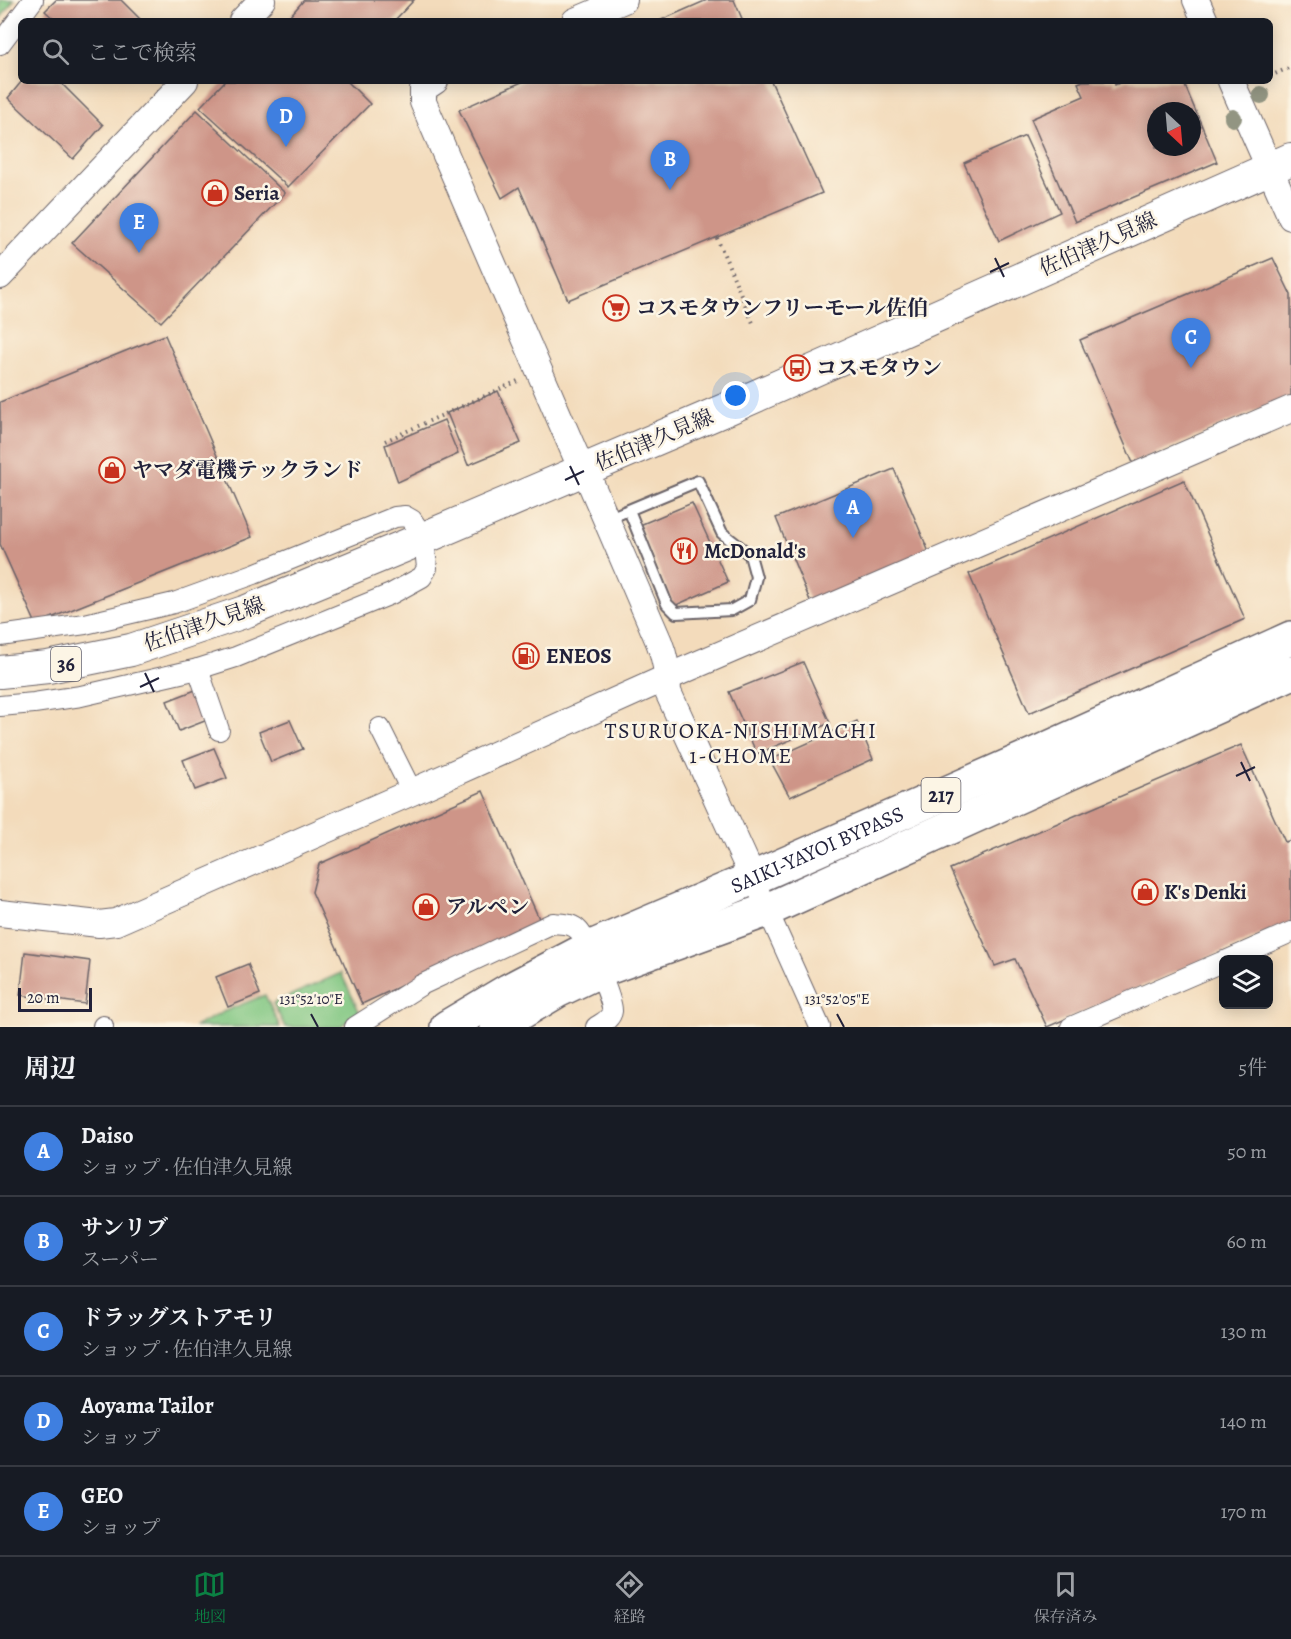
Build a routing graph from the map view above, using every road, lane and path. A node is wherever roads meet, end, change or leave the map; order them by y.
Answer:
1 (33, 0) edge
2 (262, 0) edge
3 (1196, 0) edge
4 (615, 2) edge
5 (20, 18) edge
6 (245, 18) edge
7 (581, 18) edge
8 (1204, 18) edge
9 (18, 20) edge
10 (0, 44) edge
11 (1291, 67) edge
12 (1273, 75) edge
13 (182, 84) edge
14 (430, 84) edge
15 (1233, 84) edge
16 (1280, 163) edge
17 (1291, 217) edge
18 (717, 238) dead end
19 (0, 276) edge
20 (753, 323) dead end
21 (522, 379) dead end
22 (1291, 409) edge
23 (385, 441) dead end
24 (582, 470) junction
25 (617, 515) junction
26 (424, 538) junction
27 (0, 636) edge
28 (1291, 638) edge
29 (198, 669) junction
30 (0, 672) edge
31 (1291, 673) edge
32 (668, 677) junction
33 (0, 706) edge
34 (380, 728) dead end
35 (219, 730) dead end
36 (412, 792) junction
37 (753, 878) junction
38 (767, 910) junction
39 (0, 913) edge
40 (1291, 932) edge
41 (1239, 955) edge
42 (594, 959) junction
43 (1219, 964) edge
44 (355, 1027) edge
45 (447, 1027) edge
46 (497, 1027) edge
47 (596, 1027) edge
48 (820, 1027) edge
49 (1071, 1027) edge

1 - 5 street
2 - 6 street
3 - 8 street
4 - 7 street
9 - 10 street
11 - 12 path
13 - 19 street
14 - 24 street
15 - 16 street
16 - 17 street
16 - 24 main road, 佐伯津久見線 / 36
18 - 20 path
21 - 23 path
22 - 32 street
24 - 25 street
24 - 26 main road, 佐伯津久見線 / 36
25 - 25 lane
25 - 32 street
26 - 27 street
26 - 29 street
26 - 30 main road, 佐伯津久見線 / 36
28 - 37 highway, SAIKI-YAYOI BYPASS / 217
29 - 33 street
29 - 35 street
31 - 38 highway, SAIKI-YAYOI BYPASS / 217
32 - 36 street
32 - 37 street
34 - 36 street
36 - 39 street
37 - 38 street
37 - 42 highway, SAIKI-YAYOI BYPASS / 217
38 - 42 highway, SAIKI-YAYOI BYPASS / 217
38 - 48 street
40 - 41 street
42 - 44 street
42 - 45 highway, SAIKI-YAYOI BYPASS / 217
42 - 46 highway, SAIKI-YAYOI BYPASS / 217
42 - 47 street
43 - 49 street

